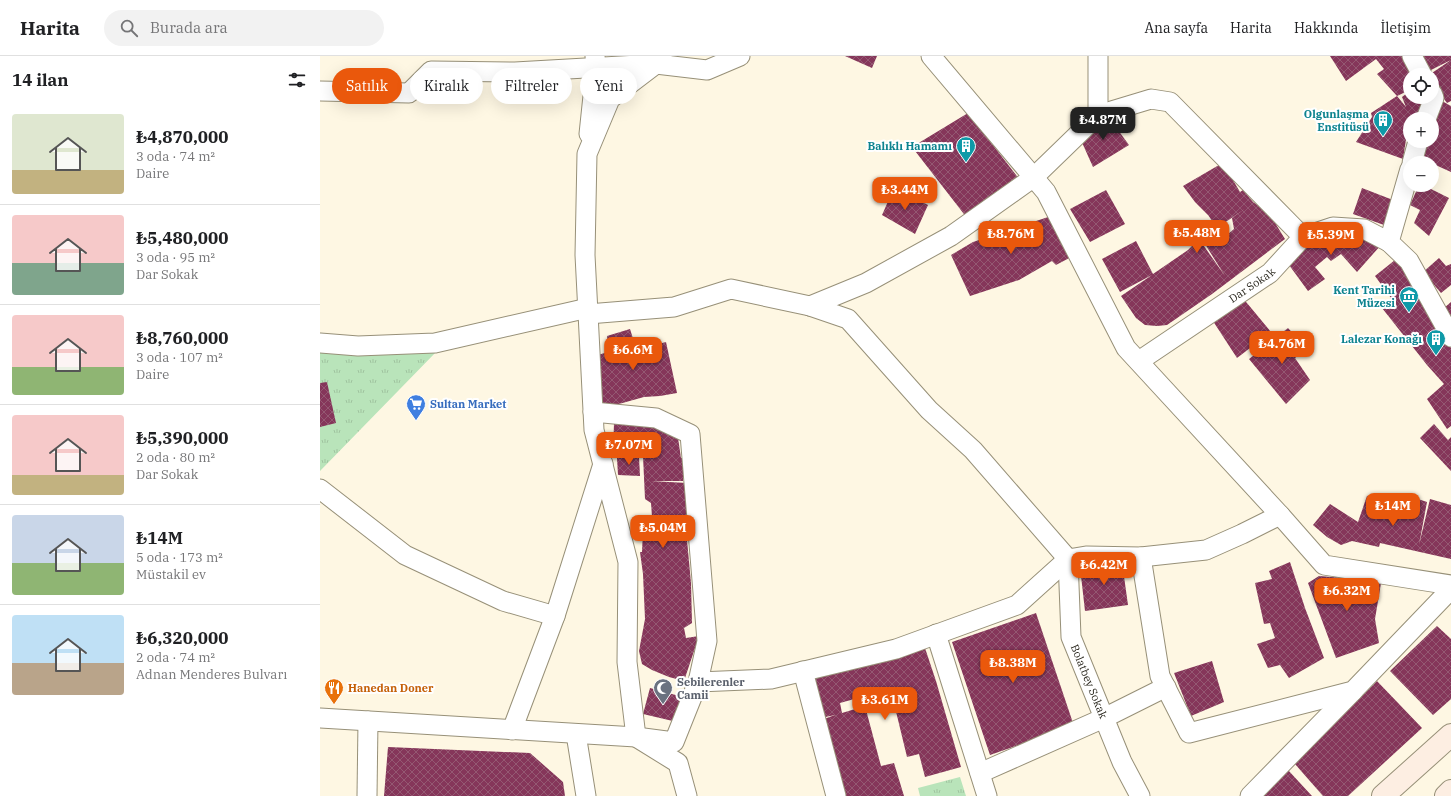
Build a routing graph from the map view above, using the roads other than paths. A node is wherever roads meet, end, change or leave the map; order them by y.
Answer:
1 (740, 56) edge
2 (931, 56) edge
3 (1098, 56) edge
4 (1412, 56) edge
5 (659, 60) edge
6 (595, 62) edge
7 (1418, 68) edge
8 (320, 92) edge
9 (1098, 115) junction
10 (587, 154) junction
11 (1034, 177) junction
12 (1403, 192) edge
13 (1303, 237) junction
14 (1389, 242) junction
15 (810, 306) junction
16 (588, 311) junction
17 (1451, 337) edge
18 (320, 343) edge
19 (1139, 361) junction
20 (593, 412) junction
21 (603, 464) junction
22 (320, 489) edge
23 (1280, 515) junction
24 (1141, 557) junction
25 (1068, 559) junction
26 (1451, 585) edge
27 (1451, 589) edge
28 (556, 616) junction
29 (936, 634) junction
30 (803, 672) junction
31 (698, 682) junction
32 (1166, 688) junction
33 (1353, 691) junction
34 (320, 718) edge
35 (1104, 718) junction
36 (368, 721) junction
37 (512, 730) junction
38 (576, 734) junction
39 (1451, 735) edge
40 (636, 737) junction
41 (980, 773) junction
42 (1451, 791) edge
43 (367, 796) edge
44 (586, 796) edge
45 (687, 796) edge
46 (836, 796) edge
47 (987, 796) edge
48 (1140, 796) edge
49 (1250, 796) edge
50 (1383, 796) edge
51 (1446, 796) edge

1 - 5 street
2 - 11 street
3 - 9 street
4 - 7 street
5 - 6 street
5 - 10 street
6 - 8 street
6 - 10 street
9 - 11 street
9 - 13 street
10 - 16 street
11 - 15 street
11 - 19 street
12 - 14 street
13 - 14 street, Dar Sokak
13 - 19 street, Dar Sokak
14 - 17 street, Dar Sokak
15 - 16 street
15 - 25 street
16 - 18 street
16 - 20 street
19 - 23 street
20 - 21 street
20 - 31 street
21 - 28 street
21 - 40 street
22 - 28 street
23 - 24 street
23 - 26 street
24 - 25 street
24 - 32 street
25 - 29 street
25 - 35 street, Bolatbey Sokak
27 - 33 street
28 - 37 street
29 - 30 street
29 - 41 street
30 - 31 street
30 - 46 street
31 - 40 street
32 - 33 street
32 - 35 street
33 - 49 street
34 - 36 street
35 - 41 street
35 - 48 street, Bolatbey Sokak
36 - 37 street
36 - 43 street
37 - 38 street
38 - 40 street
38 - 44 street
39 - 50 main road
40 - 45 street
41 - 47 street
42 - 51 main road

